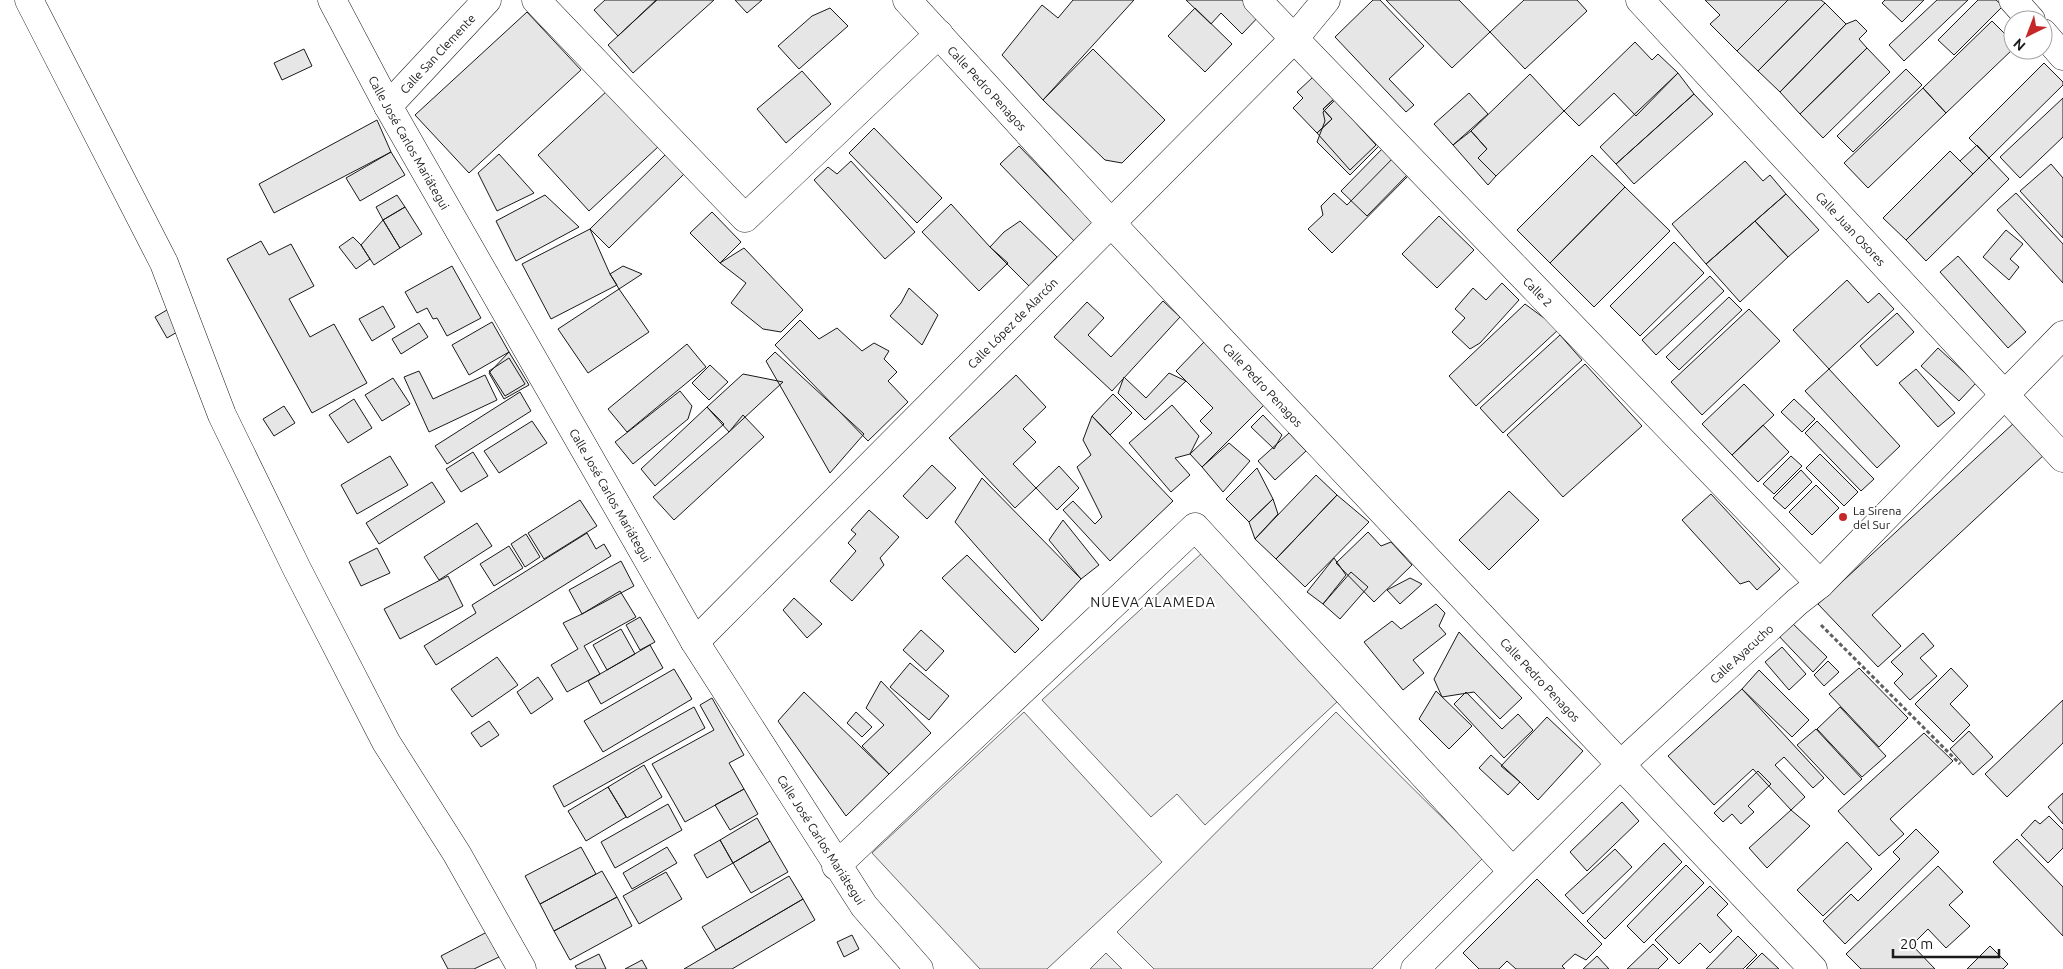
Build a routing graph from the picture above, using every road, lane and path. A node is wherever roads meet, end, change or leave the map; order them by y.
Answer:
1 (29, 0) edge
2 (332, 0) edge
3 (487, 0) edge
4 (536, 0) edge
5 (907, 0) edge
6 (1257, 0) edge
7 (1326, 0) edge
8 (1640, 0) edge
9 (2013, 0) edge
10 (2022, 10) edge
11 (939, 34) junction
12 (1293, 40) junction
13 (2053, 44) edge
14 (2063, 56) edge
15 (388, 106) junction
16 (1111, 223) junction
17 (2063, 335) edge
18 (2004, 394) junction
19 (2063, 458) edge
20 (1820, 584) junction
21 (1797, 602) junction
22 (695, 642) junction
23 (1960, 764) dead end
24 (1620, 766) junction
25 (836, 866) junction
26 (1512, 871) junction
27 (522, 969) edge
28 (919, 969) edge
29 (1415, 969) edge
30 (1813, 969) edge

1 - 27 street
2 - 15 street, Calle José Carlos Mariátegui
3 - 15 street, Calle San Clemente
4 - 11 street
5 - 11 street, Calle Pedro Penagos
6 - 12 street, Calle 2
7 - 12 street, Calle López de Alarcón
8 - 18 street, Calle Juan Osores
9 - 10 street
11 - 16 street, Calle Pedro Penagos
12 - 16 street, Calle López de Alarcón
12 - 20 street, Calle 2
13 - 14 street
15 - 22 street, Calle José Carlos Mariátegui
16 - 22 street, Calle López de Alarcón
16 - 24 street, Calle Pedro Penagos
17 - 18 street, Calle Ayacucho
18 - 19 street, Calle Juan Osores
18 - 20 street, Calle Ayacucho
20 - 21 street, Calle Ayacucho
21 - 23 path
21 - 24 street, Calle Ayacucho
22 - 25 street, Calle José Carlos Mariátegui
24 - 26 street, Calle Ayacucho
24 - 30 street, Calle Pedro Penagos
25 - 26 street
25 - 28 street, Calle José Carlos Mariátegui
26 - 29 street, Calle Ayacucho

